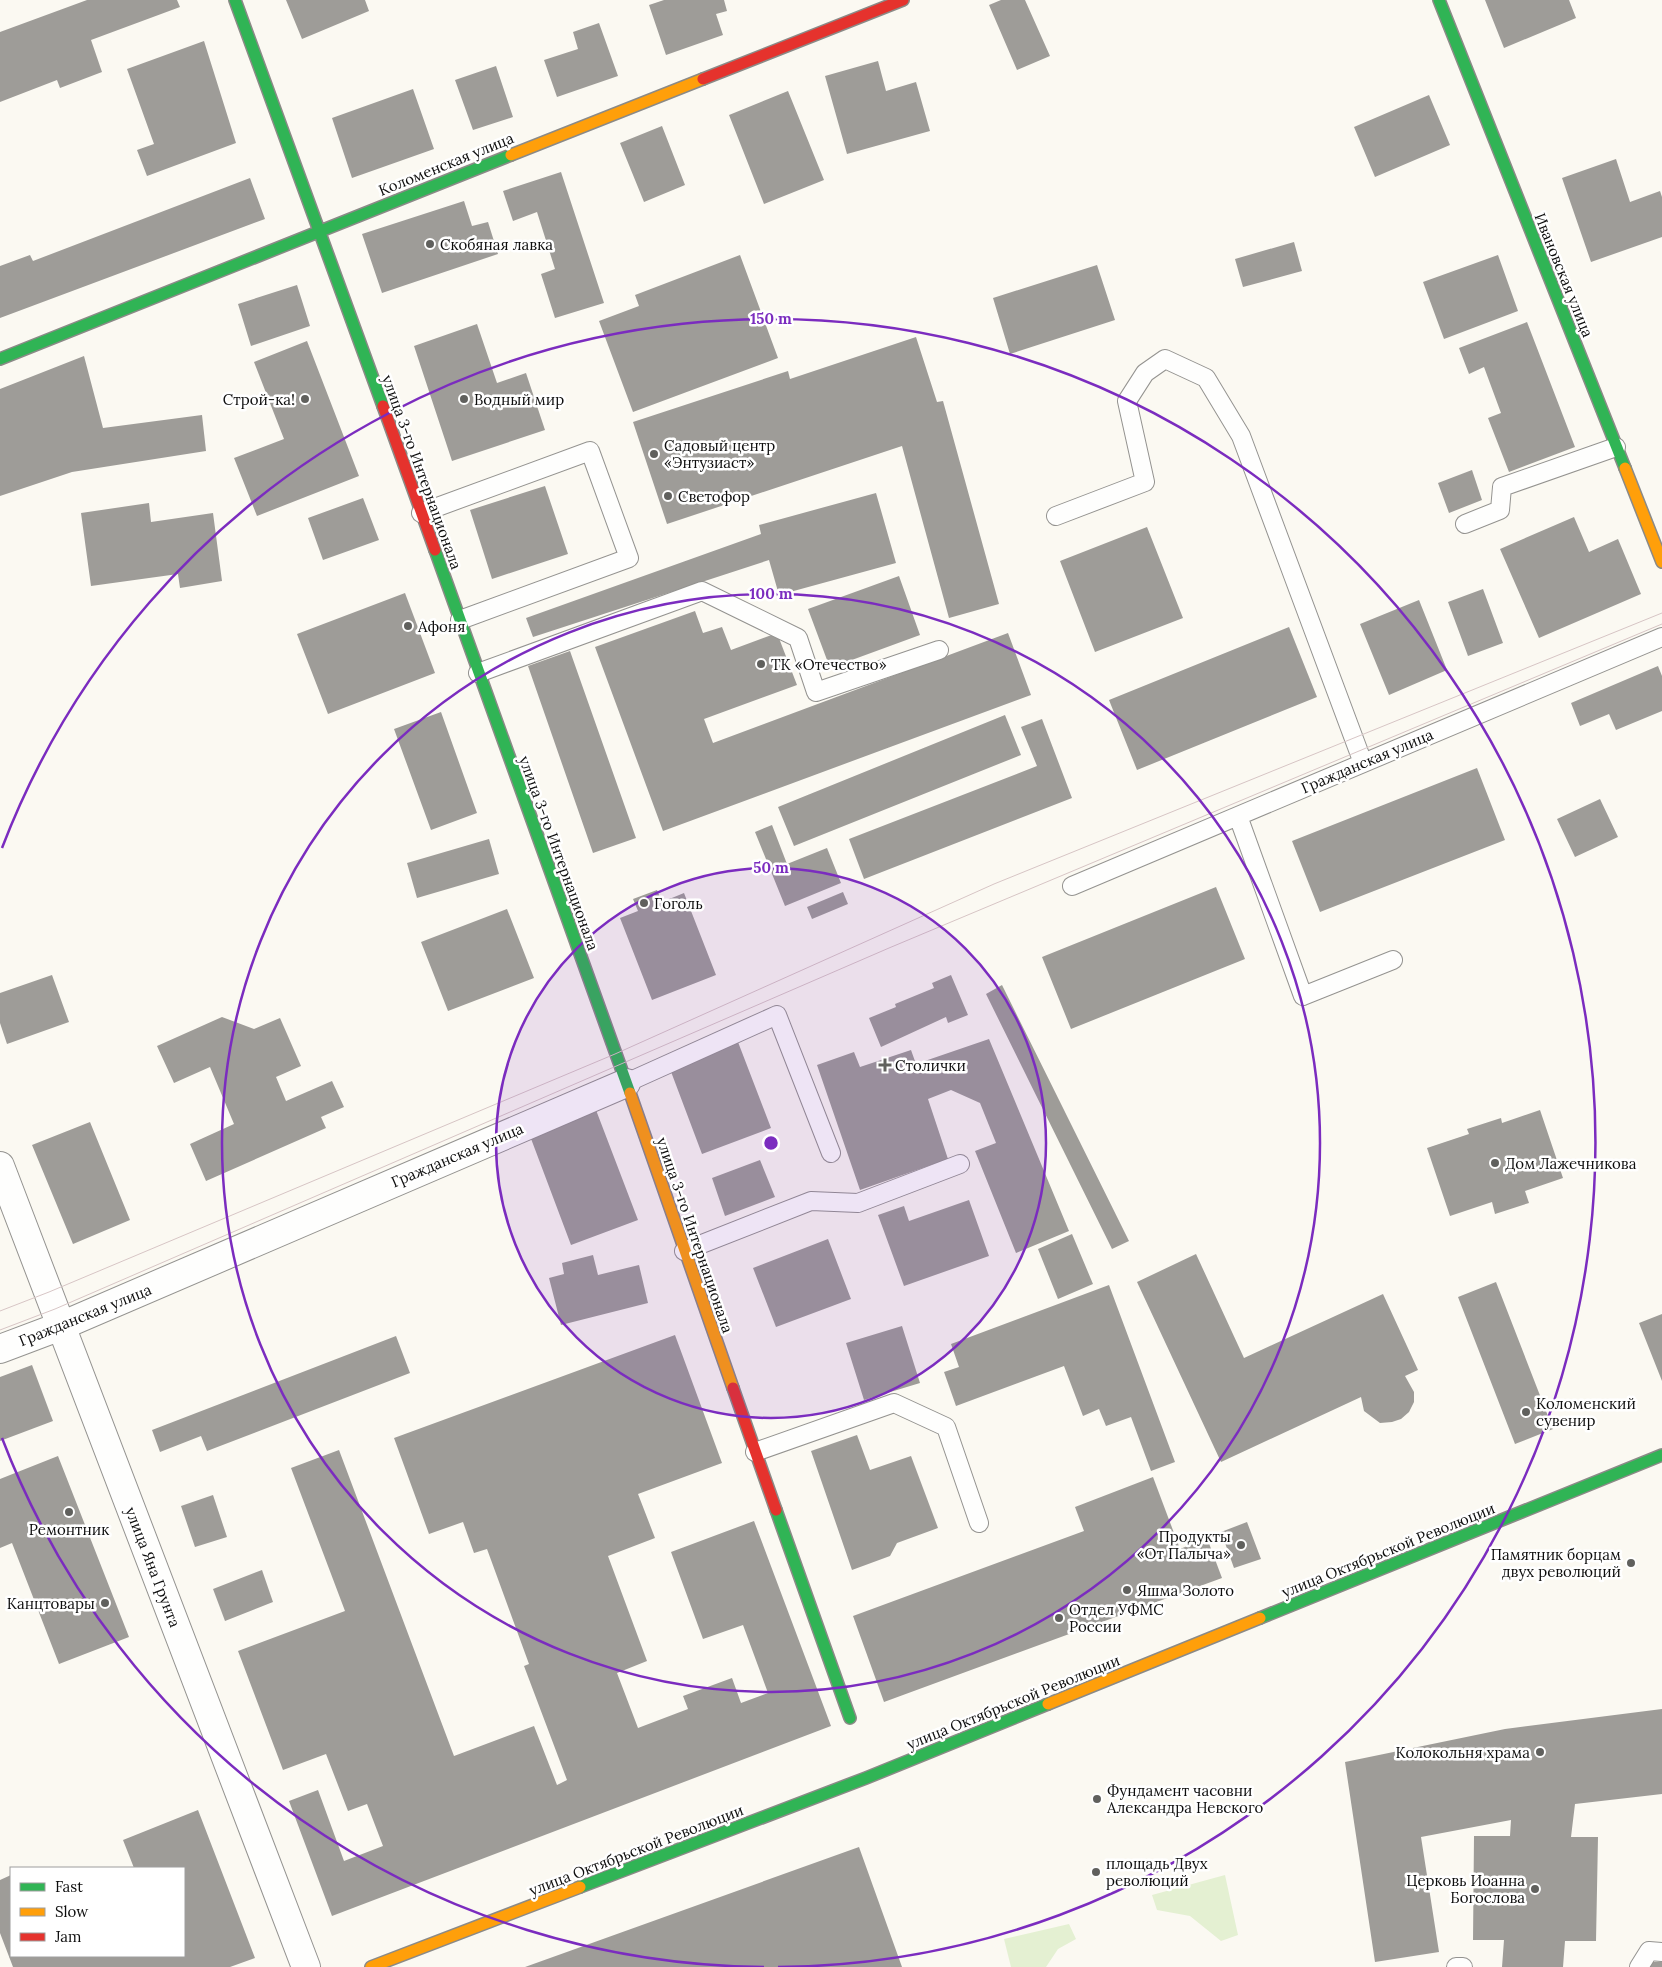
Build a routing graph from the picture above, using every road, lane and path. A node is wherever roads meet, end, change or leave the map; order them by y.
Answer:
1 (235, 0) edge
2 (903, 0) edge
3 (1439, 0) edge
4 (320, 230) junction
5 (0, 359) edge
6 (1616, 447) junction
7 (421, 512) junction
8 (1056, 516) dead end
9 (1465, 524) dead end
10 (1662, 562) edge
11 (460, 620) junction
12 (1662, 637) edge
13 (939, 650) dead end
14 (478, 673) junction
15 (1363, 763) junction
16 (1238, 816) junction
17 (1072, 886) dead end
18 (1393, 960) dead end
19 (626, 1083) junction
20 (831, 1153) dead end
21 (960, 1164) dead end
22 (0, 1166) edge
23 (684, 1251) junction
24 (61, 1326) junction
25 (0, 1349) edge
26 (755, 1452) junction
27 (1662, 1455) edge
28 (979, 1523) dead end
29 (850, 1718) dead end
30 (1662, 1952) edge
31 (306, 1967) edge
32 (371, 1967) edge
33 (1456, 1967) edge
34 (1463, 1967) edge
35 (1640, 1967) edge

1 - 4 main road, улица 3-го Интернационала
2 - 4 main road, Коломенская улица
3 - 6 main road, Ивановская улица
4 - 5 main road, Коломенская улица
4 - 7 main road, улица 3-го Интернационала
6 - 9 lane
6 - 10 main road, Ивановская улица
7 - 11 main road, улица 3-го Интернационала
7 - 11 lane
8 - 15 lane
11 - 14 main road, улица 3-го Интернационала
12 - 15 lane, Гражданская улица
13 - 14 lane
14 - 19 main road, улица 3-го Интернационала
15 - 16 lane, Гражданская улица
16 - 17 lane, Гражданская улица
16 - 18 lane
19 - 20 lane, Гражданская улица
19 - 23 main road, улица 3-го Интернационала
19 - 24 street, Гражданская улица
21 - 23 lane
22 - 24 street, улица Яна Грунта
23 - 26 main road, улица 3-го Интернационала
24 - 25 street, Гражданская улица
24 - 31 street, улица Яна Грунта
26 - 28 lane
26 - 29 main road, улица 3-го Интернационала
27 - 32 main road, улица Октябрьской Революции
30 - 35 lane
33 - 34 lane

